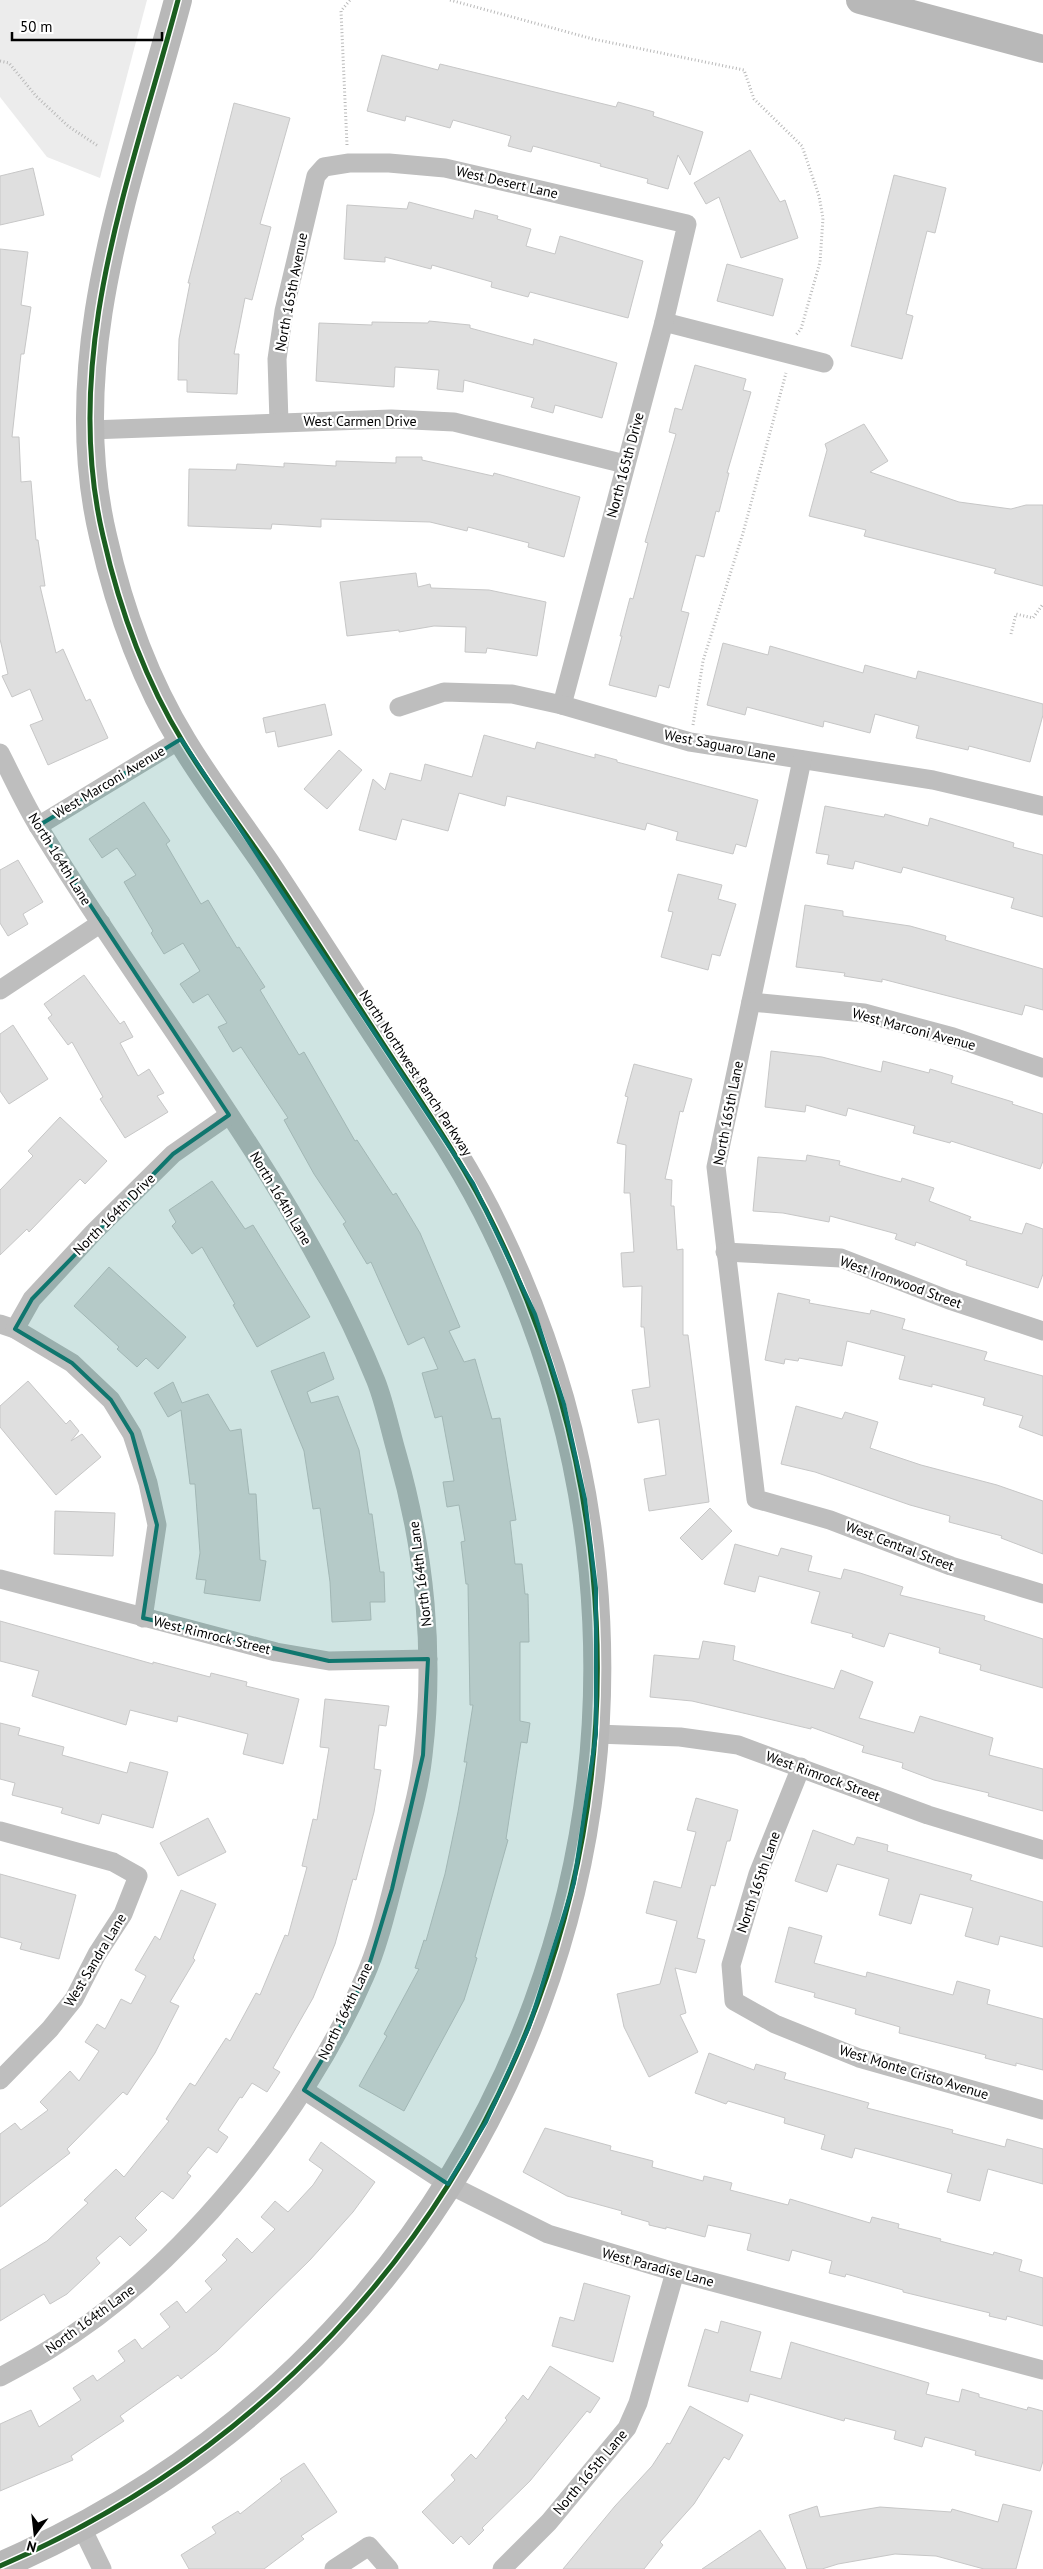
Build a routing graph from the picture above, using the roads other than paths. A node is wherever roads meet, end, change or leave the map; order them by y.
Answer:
1 (178, 0) edge
2 (860, 0) edge
3 (1043, 49) edge
4 (324, 167) joint
5 (687, 224) joint
6 (664, 322) junction
7 (824, 363) dead end
8 (279, 422) junction
9 (90, 430) junction
10 (625, 464) junction
11 (562, 705) junction
12 (399, 707) dead end
13 (180, 739) junction
14 (0, 753) edge
15 (802, 760) junction
16 (1043, 806) edge
17 (38, 826) junction
18 (101, 923) junction
19 (0, 990) edge
20 (751, 1002) junction
21 (1043, 1068) edge
22 (229, 1115) junction
23 (724, 1252) junction
24 (8, 1327) edge
25 (1043, 1331) edge
26 (756, 1499) joint
27 (0, 1579) edge
28 (1043, 1594) edge
29 (144, 1618) junction
30 (428, 1659) junction
31 (596, 1734) junction
32 (801, 1767) junction
33 (0, 1831) edge
34 (1043, 1850) edge
35 (734, 2001) joint
36 (0, 2080) edge
37 (304, 2090) junction
38 (1043, 2110) edge
39 (448, 2184) junction
40 (675, 2272) junction
41 (1043, 2370) edge
42 (0, 2377) edge
43 (82, 2528) junction
44 (0, 2566) edge
45 (102, 2569) edge
46 (334, 2569) edge
47 (389, 2569) edge
48 (502, 2569) edge

1 - 9 main road, North Northwest Ranch Parkway
2 - 3 main road
4 - 5 street, West Desert Lane
4 - 8 street, North 165th Avenue
5 - 6 street, North 165th Drive
6 - 7 street
6 - 10 street, North 165th Drive
8 - 9 street, West Carmen Drive
8 - 10 street, West Carmen Drive
9 - 13 main road, North Northwest Ranch Parkway
10 - 11 street, North 165th Drive
11 - 12 street, West Saguaro Lane
11 - 15 street, West Saguaro Lane
13 - 17 street, West Marconi Avenue
13 - 31 main road, North Northwest Ranch Parkway
14 - 17 street, North 164th Lane
15 - 16 street, West Saguaro Lane
15 - 20 street, North 165th Lane
17 - 18 street, North 164th Lane
18 - 19 street
18 - 22 street, North 164th Lane
20 - 21 street, West Marconi Avenue
20 - 23 street, North 165th Lane
22 - 24 street, North 164th Drive
22 - 30 street, North 164th Lane
23 - 25 street, West Ironwood Street
23 - 26 street, North 165th Lane
24 - 29 street
26 - 28 street, West Central Street
27 - 29 street, West Rimrock Street
29 - 30 street, West Rimrock Street
30 - 37 street, North 164th Lane
31 - 32 street, West Rimrock Street
31 - 39 main road, North Northwest Ranch Parkway
32 - 34 street, West Rimrock Street
32 - 35 street, North 165th Lane
33 - 36 street, West Sandra Lane
35 - 38 street, West Monte Cristo Avenue
37 - 39 street, West Paradise Lane
37 - 42 street, North 164th Lane
39 - 40 street, West Paradise Lane
39 - 43 main road, North Northwest Ranch Parkway
40 - 41 street, West Paradise Lane
40 - 48 street, North 165th Lane
43 - 44 main road, North Northwest Ranch Parkway
43 - 45 street
46 - 47 street

